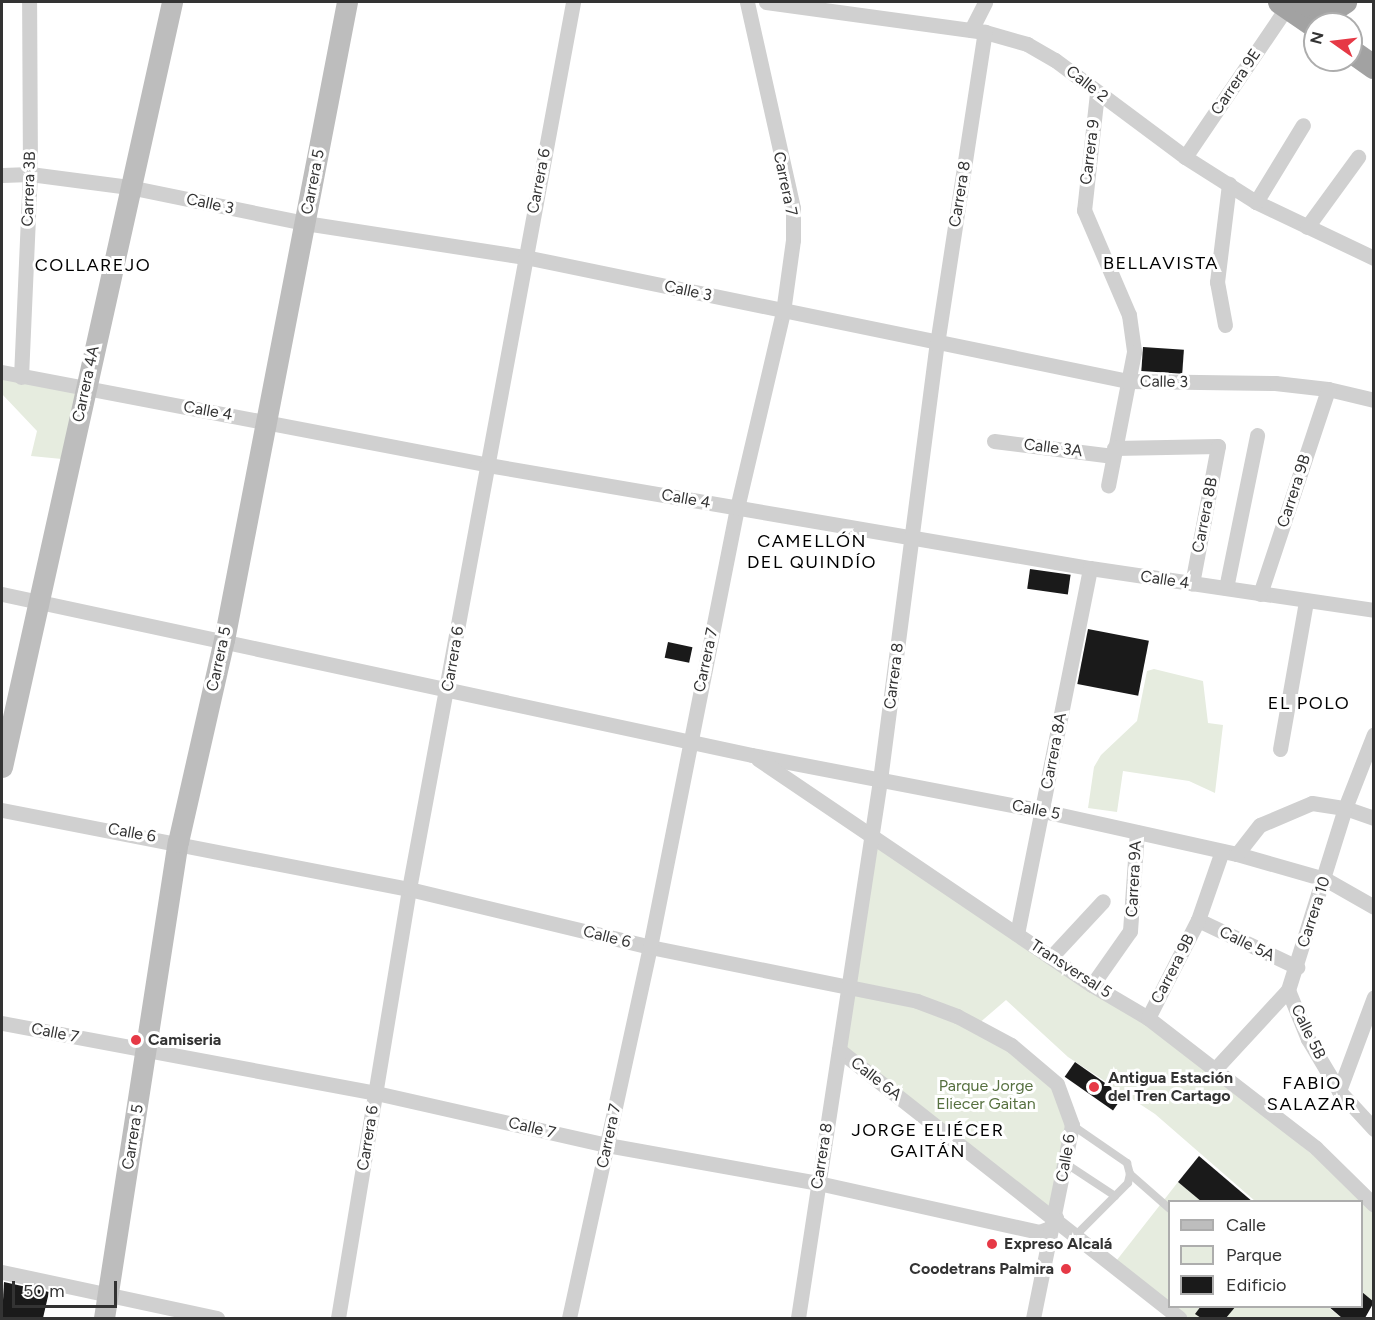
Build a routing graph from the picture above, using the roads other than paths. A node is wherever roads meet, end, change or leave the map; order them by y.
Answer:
1 (29, 2) edge
2 (172, 2) edge
3 (347, 2) edge
4 (573, 2) edge
5 (747, 2) edge
6 (766, 2) edge
7 (985, 2) edge
8 (1345, 2) edge
9 (1290, 3) edge
10 (1303, 15) edge
11 (978, 31) junction
12 (1097, 93) junction
13 (1303, 125) dead end
14 (1185, 157) junction
15 (1358, 157) dead end
16 (30, 174) junction
17 (2, 175) edge
18 (1228, 184) junction
19 (129, 188) junction
20 (1256, 202) junction
21 (305, 223) junction
22 (1307, 227) junction
23 (525, 257) junction
24 (1374, 258) edge
25 (783, 312) junction
26 (1225, 325) dead end
27 (937, 344) junction
28 (2, 372) edge
29 (21, 377) junction
30 (1128, 381) junction
31 (85, 388) junction
32 (1328, 389) junction
33 (1374, 400) edge
34 (265, 421) junction
35 (1257, 435) dead end
36 (994, 441) dead end
37 (1218, 446) joint
38 (1114, 452) junction
39 (488, 465) junction
40 (1108, 486) dead end
41 (737, 507) junction
42 (912, 535) junction
43 (1090, 568) junction
44 (1192, 584) junction
45 (1226, 588) junction
46 (2, 594) edge
47 (1260, 594) junction
48 (1306, 601) junction
49 (37, 602) junction
50 (1374, 610) edge
51 (224, 640) junction
52 (448, 688) junction
53 (1374, 734) edge
54 (690, 739) junction
55 (1280, 749) dead end
56 (752, 755) junction
57 (2, 767) edge
58 (880, 780) junction
59 (1346, 808) junction
60 (2, 810) edge
61 (1043, 811) junction
62 (1374, 819) edge
63 (1137, 832) junction
64 (869, 836) junction
65 (178, 842) junction
66 (1229, 852) junction
67 (1325, 879) junction
68 (409, 889) junction
69 (1103, 902) dead end
70 (1374, 907) edge
71 (1198, 920) junction
72 (1017, 934) junction
73 (650, 947) junction
74 (1052, 957) junction
75 (1297, 968) junction
76 (1092, 985) junction
77 (849, 986) junction
78 (1288, 990) junction
79 (1372, 1007) edge
80 (1148, 1018) junction
81 (2, 1023) edge
82 (146, 1050) junction
83 (839, 1050) junction
84 (1216, 1068) junction
85 (1339, 1091) junction
86 (376, 1093) junction
87 (1072, 1125) junction
88 (1374, 1130) edge
89 (607, 1145) junction
90 (1065, 1163) junction
91 (1130, 1174) junction
92 (818, 1183) junction
93 (1115, 1196) junction
94 (1374, 1205) edge
95 (1168, 1207) edge
96 (1056, 1218) junction
97 (1076, 1235) junction
98 (2, 1275) edge
99 (108, 1296) junction
100 (104, 1318) edge
101 (217, 1318) edge
102 (338, 1318) edge
103 (569, 1318) edge
104 (798, 1318) edge
105 (1033, 1318) edge
106 (1179, 1318) edge

1 - 16 street, Carrera 3B
2 - 19 main road, Carrera 4A
3 - 21 main road, Carrera 5
4 - 23 street, Carrera 6
5 - 25 street, Carrera 7
6 - 11 street, Calle 2
7 - 11 street, Carrera 8
8 - 9 highway
9 - 10 highway
9 - 14 street, Carrera 9E
11 - 12 street, Calle 2
11 - 27 street, Carrera 8
12 - 14 street, Calle 2
12 - 30 street, Carrera 9
13 - 20 street
14 - 18 street, Calle 2
15 - 22 street
16 - 17 street, Calle 3
16 - 19 street, Calle 3
16 - 29 street, Carrera 3B
18 - 20 street, Calle 2
18 - 26 street
19 - 21 street, Calle 3
19 - 31 main road, Carrera 4A
20 - 22 street, Calle 2
21 - 23 street, Calle 3
21 - 34 main road, Carrera 5
22 - 24 street, Calle 2
23 - 25 street, Calle 3
23 - 39 street, Carrera 6
25 - 27 street, Calle 3
25 - 41 street, Carrera 7
27 - 30 street, Calle 3
27 - 42 street, Carrera 8
28 - 29 street, Calle 4
29 - 31 street, Calle 4
30 - 32 street, Calle 3
30 - 38 street
31 - 34 street, Calle 4
31 - 49 main road, Carrera 4A
32 - 33 street, Calle 3
32 - 47 street, Carrera 9B
34 - 39 street, Calle 4
34 - 51 main road, Carrera 5
35 - 45 street
36 - 38 street, Calle 3A
37 - 38 street, Calle 3A
37 - 44 street, Carrera 8B
38 - 40 street
39 - 41 street, Calle 4
39 - 52 street, Carrera 6
41 - 42 street, Calle 4
41 - 54 street, Carrera 7
42 - 43 street, Calle 4
42 - 58 street, Carrera 8
43 - 44 street, Calle 4
43 - 61 street, Carrera 8A
44 - 45 street, Calle 4
45 - 47 street, Calle 4
46 - 49 street, Calle 5
47 - 48 street, Calle 4
48 - 50 street, Calle 4
48 - 55 street
49 - 51 street, Calle 5
49 - 57 main road, Carrera 4A
51 - 52 street, Calle 5
51 - 65 main road, Carrera 5
52 - 54 street, Calle 5
52 - 68 street, Carrera 6
53 - 59 street, Carrera 10
54 - 56 street, Calle 5
54 - 73 street, Carrera 7
56 - 58 street, Calle 5
56 - 64 street, Transversal 5
58 - 61 street, Calle 5
58 - 64 street, Carrera 8
59 - 62 street, Carrera 9B
59 - 66 street, Carrera 9B
59 - 67 street, Carrera 10
60 - 65 street, Calle 6
61 - 63 street, Calle 5
61 - 72 street, Carrera 8A
63 - 66 street, Calle 5
63 - 76 street, Carrera 9A
64 - 72 street, Transversal 5
64 - 77 street, Carrera 8
65 - 68 street, Calle 6
65 - 82 main road, Carrera 5
66 - 67 street, Calle 5
66 - 71 street, Carrera 9B
67 - 70 street, Calle 5
67 - 75 street, Carrera 10
68 - 73 street, Calle 6
68 - 86 street, Carrera 6
69 - 74 street
71 - 75 street, Calle 5A
71 - 80 street, Carrera 9B
72 - 74 street, Transversal 5
73 - 77 street, Calle 6
73 - 89 street, Carrera 7
74 - 76 street, Transversal 5
75 - 78 street, Carrera 10
76 - 80 street, Transversal 5
77 - 83 street, Carrera 8
77 - 87 street, Calle 6
78 - 84 street, Carrera 10
78 - 85 street, Calle 5B
79 - 85 street
80 - 84 street, Transversal 5
81 - 82 street, Calle 7
82 - 86 street, Calle 7
82 - 99 main road, Carrera 5
83 - 92 street, Carrera 8
83 - 96 street, Calle 6A
84 - 94 street, Transversal 5
85 - 88 street, Calle 5B
86 - 89 street, Calle 7
86 - 102 street, Carrera 6
87 - 90 street, Calle 6
87 - 91 lane
89 - 92 street, Calle 7
89 - 103 street, Carrera 7
90 - 93 lane
90 - 96 street, Calle 6
91 - 93 lane
91 - 95 lane
92 - 96 street, Calle 7
92 - 104 street, Carrera 8
93 - 97 lane
96 - 97 street, Calle 6A
96 - 105 street
97 - 106 street, Calle 6A
98 - 99 street
99 - 100 main road, Carrera 5
99 - 101 street

